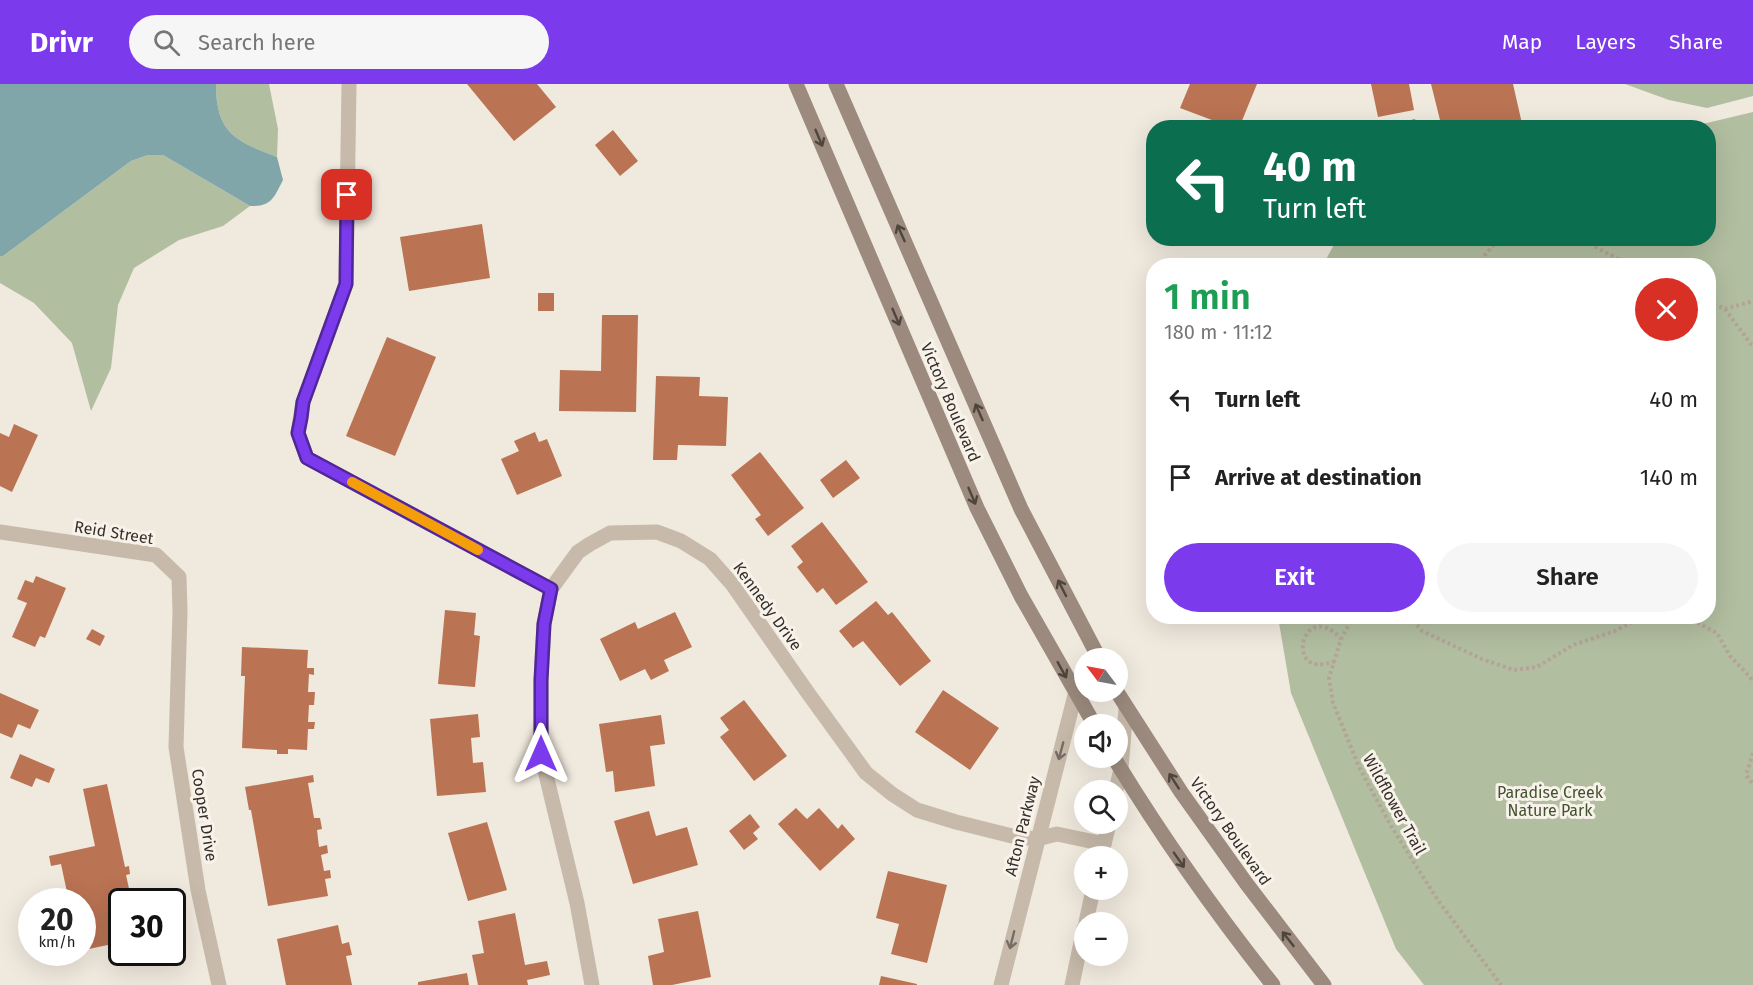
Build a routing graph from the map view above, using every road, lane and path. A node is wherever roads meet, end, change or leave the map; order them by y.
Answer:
1 (349, 84) edge
2 (796, 84) edge
3 (836, 84) edge
4 (1493, 246) edge
5 (1594, 246) edge
6 (1483, 258) edge
7 (1616, 258) edge
8 (1753, 301) edge
9 (1716, 305) edge
10 (1725, 309) junction
11 (1753, 347) edge
12 (1, 534) edge
13 (551, 589) junction
14 (1349, 624) edge
15 (1416, 624) edge
16 (1628, 624) edge
17 (1700, 624) edge
18 (1341, 639) junction
19 (1093, 648) edge
20 (179, 649) joint
21 (1335, 662) junction
22 (1753, 683) edge
23 (1074, 691) edge
24 (1074, 702) edge
25 (1123, 702) edge
26 (1126, 708) junction
27 (1125, 714) edge
28 (1753, 753) edge
29 (1120, 768) edge
30 (1753, 784) edge
31 (1037, 839) junction
32 (1091, 846) edge
33 (1075, 966) edge
34 (219, 985) edge
35 (592, 985) edge
36 (1001, 985) edge
37 (1071, 985) edge
38 (1273, 985) edge
39 (1324, 985) edge
40 (1501, 985) edge

1 - 13 street
2 -> 23 main road, Victory Boulevard
19 -> 3 main road, Victory Boulevard
4 - 6 path
5 - 7 path
8 - 10 path
9 - 10 path
10 - 11 path
12 - 20 street, Reid Street
13 - 31 street, Kennedy Drive
13 - 35 street, Kennedy Drive
14 - 18 path, Wildflower Trail
15 - 16 path
17 - 22 path
18 - 21 path, Wildflower Trail
18 - 21 path
20 - 34 street, Cooper Drive
21 - 40 path, Wildflower Trail
24 -> 31 street, Afton Parkway
25 - 26 main road, Victory Boulevard
26 - 27 street
39 -> 26 main road, Victory Boulevard
28 - 30 path
29 -> 38 main road
31 - 32 street, Kennedy Drive
31 -> 36 street, Afton Parkway
33 - 37 street

